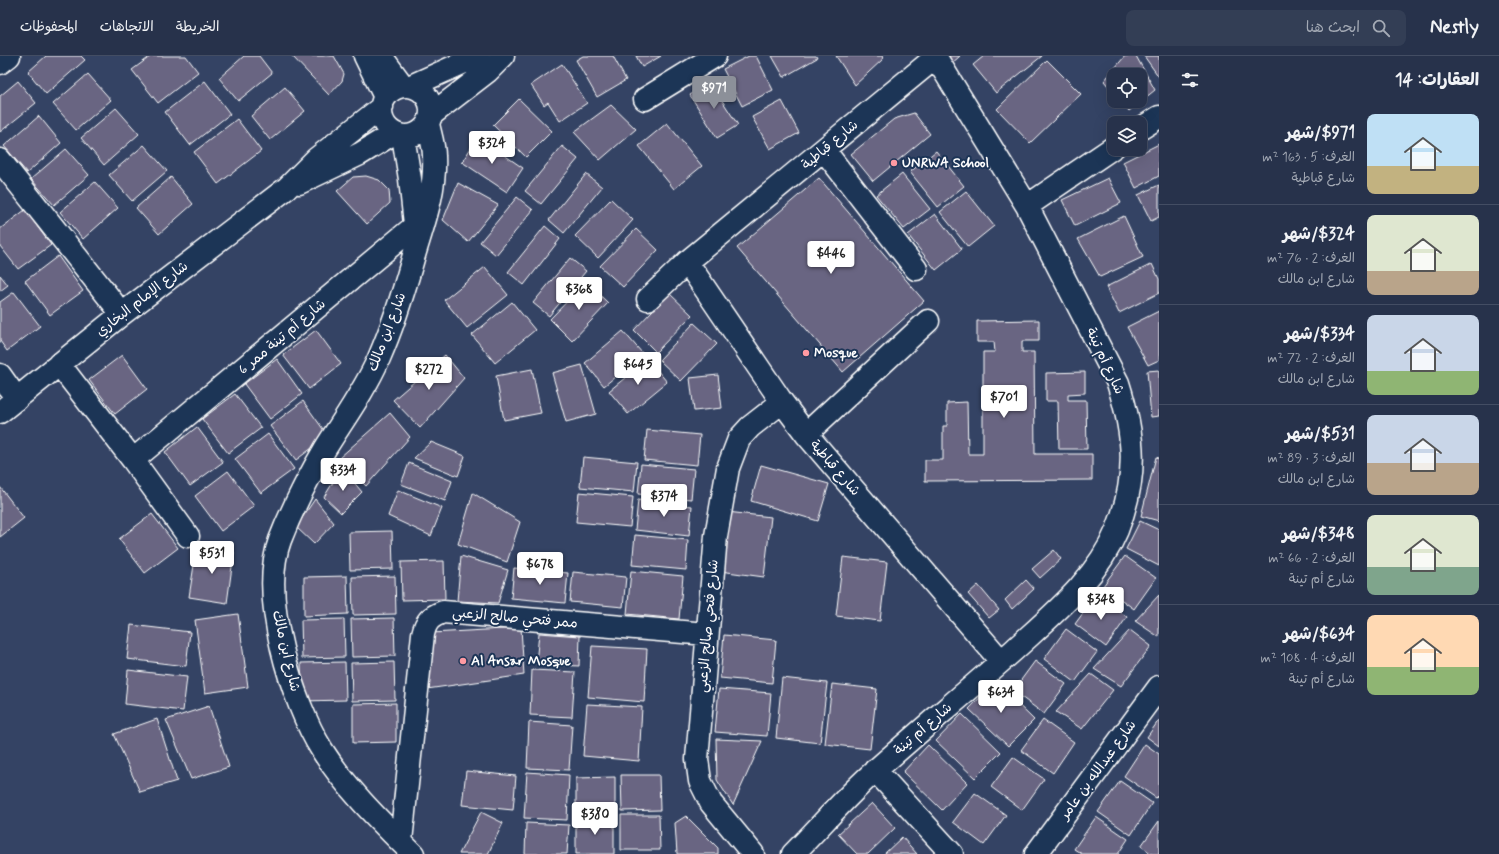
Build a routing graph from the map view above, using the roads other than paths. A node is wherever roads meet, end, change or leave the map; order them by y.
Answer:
1 (9, 56) edge
2 (365, 56) edge
3 (381, 56) edge
4 (478, 56) edge
5 (503, 56) edge
6 (715, 56) edge
7 (935, 56) edge
8 (0, 63) edge
9 (395, 94) junction
10 (645, 99) dead end
11 (1159, 116) edge
12 (430, 120) junction
13 (1147, 124) edge
14 (399, 135) junction
15 (824, 150) junction
16 (1107, 152) edge
17 (0, 160) edge
18 (287, 188) junction
19 (1027, 206) junction
20 (422, 218) junction
21 (687, 262) junction
22 (916, 269) dead end
23 (648, 299) dead end
24 (122, 314) junction
25 (928, 321) dead end
26 (59, 364) junction
27 (0, 375) edge
28 (782, 402) junction
29 (8, 405) edge
30 (806, 434) junction
31 (133, 460) junction
32 (188, 536) dead end
33 (707, 634) junction
34 (1001, 661) junction
35 (1159, 687) edge
36 (875, 770) junction
37 (407, 848) edge
38 (753, 854) edge
39 (793, 854) edge
40 (952, 854) edge
41 (1036, 854) edge

1 - 8 street
2 - 9 street
3 - 9 street
4 - 9 street, شارع الإمام البخاري
5 - 12 street
6 - 10 street
7 - 15 street, شارع قباطية
7 - 19 street, شارع أم تينة
9 - 12 street
9 - 14 street
9 - 18 street, شارع الإمام البخاري
11 - 13 street
12 - 14 street
12 - 20 street, شارع ابن مالك
14 - 18 street, شارع الإمام البخاري
14 - 20 street, شارع ابن مالك
15 - 21 street, شارع قباطية
15 - 22 street
16 - 19 street
17 - 24 street
18 - 24 street, شارع الإمام البخاري
19 - 34 street, شارع أم تينة
20 - 31 street, شارع أم تينة ممر 6
20 - 37 street, شارع ابن مالك
21 - 23 street, شارع قباطية
21 - 28 street, شارع قباطية
24 - 26 street, شارع الإمام البخاري
25 - 30 street
26 - 29 street, شارع الإمام البخاري
26 - 31 street
27 - 29 street
28 - 30 street, شارع قباطية
28 - 33 street, شارع فتحي صالح الزعبي
30 - 34 street, شارع قباطية
31 - 32 street
33 - 37 street, ممر فتحي صالح الزعبي
33 - 38 street, شارع فتحي صالح الزعبي
34 - 36 street, شارع أم تينة
35 - 41 street, شارع عبدالله بن عامر
36 - 39 street, شارع أم تينة
36 - 40 street

